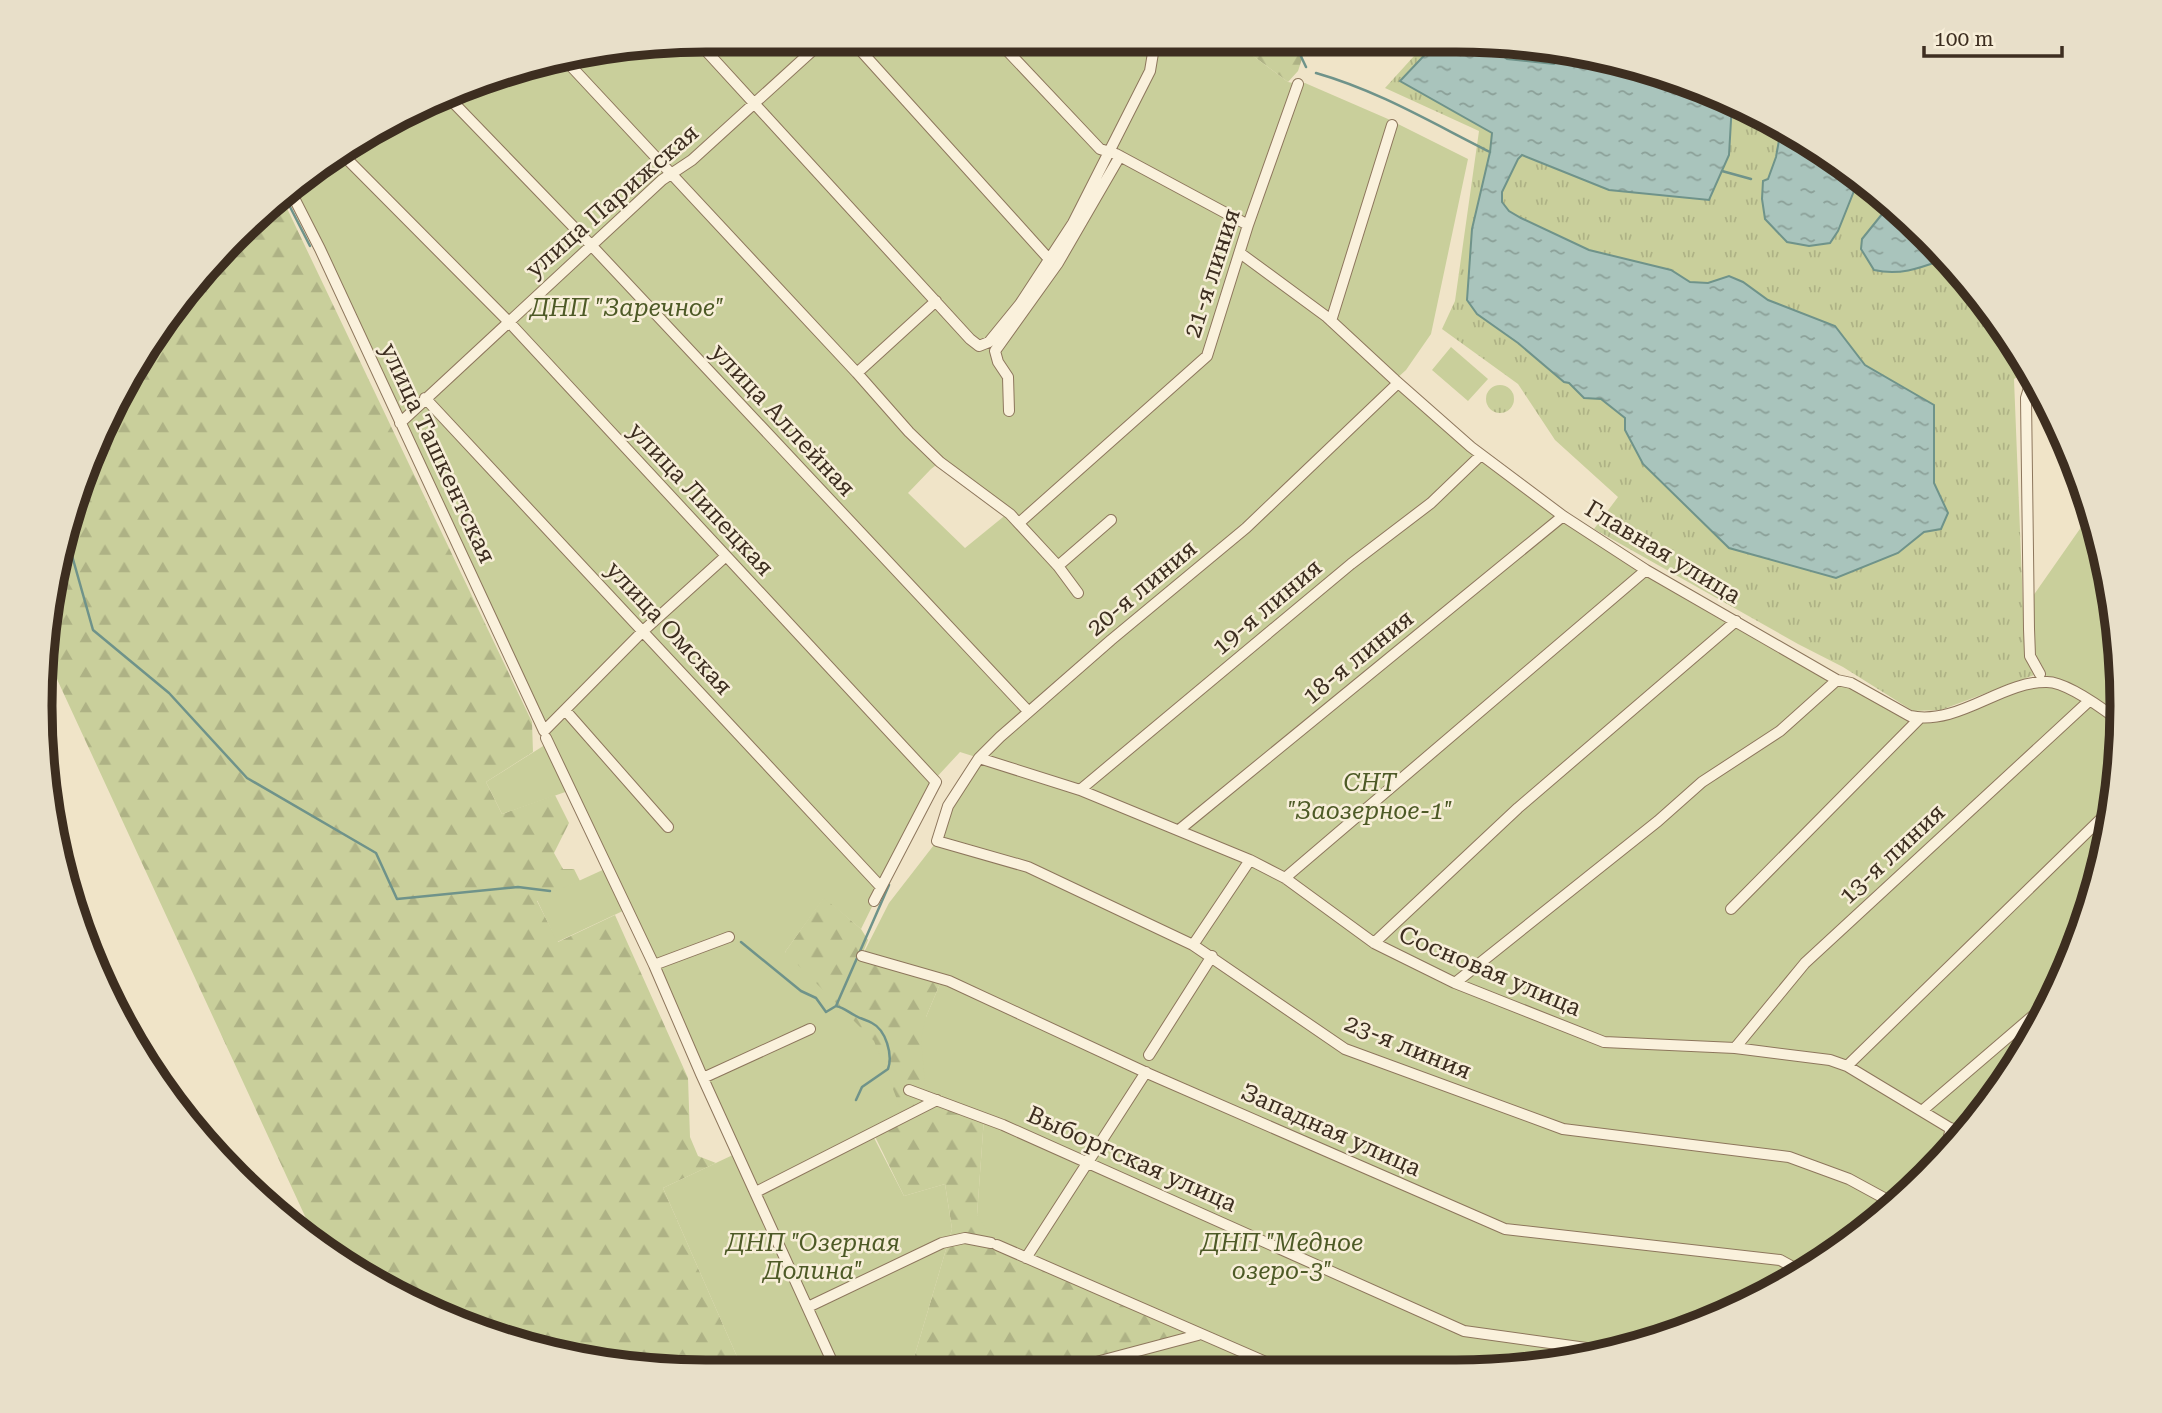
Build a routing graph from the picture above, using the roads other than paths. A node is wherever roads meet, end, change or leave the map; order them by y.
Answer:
1 (708, 52) edge
2 (810, 52) edge
3 (862, 52) edge
4 (1009, 52) edge
5 (1153, 52) edge
6 (571, 67) edge
7 (1298, 84) dead end
8 (755, 102) junction
9 (454, 103) edge
10 (1392, 125) dead end
11 (1109, 152) junction
12 (1120, 156) junction
13 (348, 160) edge
14 (671, 175) junction
15 (295, 199) edge
16 (1248, 225) junction
17 (591, 245) junction
18 (1241, 253) junction
19 (1048, 258) junction
20 (936, 301) junction
21 (508, 321) junction
22 (1331, 321) junction
23 (858, 373) junction
24 (1398, 383) junction
25 (2028, 391) edge
26 (425, 398) junction
27 (1009, 411) dead end
28 (400, 423) junction
29 (1480, 455) junction
30 (1563, 516) junction
31 (1111, 520) dead end
32 (1019, 523) junction
33 (726, 556) junction
34 (1058, 566) junction
35 (1646, 570) junction
36 (1078, 593) dead end
37 (1737, 621) junction
38 (643, 631) junction
39 (2040, 674) dead end
40 (1836, 680) junction
41 (2090, 701) junction
42 (565, 710) junction
43 (1028, 712) junction
44 (2110, 712) edge
45 (1920, 718) junction
46 (545, 734) junction
47 (979, 758) junction
48 (1080, 790) junction
49 (2099, 820) edge
50 (668, 827) dead end
51 (1179, 830) junction
52 (937, 841) joint
53 (1250, 860) junction
54 (1285, 878) junction
55 (881, 887) junction
56 (874, 901) dead end
57 (1731, 909) dead end
58 (729, 937) dead end
59 (1374, 943) junction
60 (1193, 945) junction
61 (862, 956) dead end
62 (1212, 956) junction
63 (654, 965) junction
64 (1455, 983) junction
65 (2030, 1018) edge
66 (810, 1029) dead end
67 (1735, 1048) junction
68 (1149, 1055) dead end
69 (1847, 1066) junction
70 (1146, 1072) junction
71 (703, 1078) junction
72 (909, 1090) dead end
73 (937, 1100) junction
74 (1923, 1110) junction
75 (1951, 1128) junction
76 (1954, 1130) edge
77 (1949, 1135) edge
78 (1086, 1162) junction
79 (757, 1192) junction
80 (1886, 1199) edge
81 (1026, 1258) junction
82 (1792, 1267) edge
83 (808, 1307) junction
84 (1198, 1335) junction
85 (1573, 1350) edge
86 (831, 1360) edge
87 (1104, 1360) edge
88 (1259, 1360) edge

1 - 8 street
2 - 8 street, улица Парижская
3 - 19 street
4 - 11 street
5 - 11 street
6 - 14 street
7 - 16 street, 21-я линия
8 - 14 street, улица Парижская
8 - 20 street
9 - 17 street, улица Аллейная
10 - 22 street
11 - 12 street
11 - 19 street
12 - 16 street
12 - 27 street
13 - 21 street, улица Липецкая
14 - 17 street, улица Парижская
14 - 23 street
15 - 28 street, улица Ташкентская
16 - 18 street, 21-я линия
17 - 21 street, улица Парижская
17 - 43 street, улица Аллейная
18 - 22 street, Главная улица
18 - 32 street, 21-я линия
19 - 20 street
20 - 23 street
21 - 26 street, улица Парижская
21 - 33 street, улица Липецкая
22 - 24 street, Главная улица
23 - 32 street
24 - 29 street, Главная улица
24 - 43 street, 20-я линия
25 - 39 street
26 - 28 street, улица Парижская
26 - 38 street, улица Омская
28 - 46 street, улица Ташкентская
29 - 30 street, Главная улица
29 - 48 street, 19-я линия
30 - 35 street, Главная улица
30 - 51 street, 18-я линия
31 - 34 street
32 - 34 street
33 - 38 street
33 - 55 street, улица Липецкая
34 - 36 street
35 - 37 street, Главная улица
35 - 54 street
37 - 40 street, Главная улица
37 - 59 street
38 - 42 street
38 - 55 street, улица Омская
40 - 45 street, Главная улица
40 - 64 street
41 - 44 street
41 - 45 street
41 - 67 street, 13-я линия
42 - 46 street
42 - 50 street
43 - 47 street, 20-я линия
45 - 57 street
46 - 63 street, улица Ташкентская
47 - 48 street, Сосновая улица
47 - 52 street, 20-я линия
48 - 51 street, Сосновая улица
49 - 69 street
51 - 53 street, Сосновая улица
52 - 60 street, 23-я линия
53 - 54 street, Сосновая улица
53 - 60 street
54 - 59 street, Сосновая улица
55 - 56 street, улица Липецкая
58 - 63 street
59 - 64 street, Сосновая улица
60 - 62 street, 23-я линия
61 - 70 street, Западная улица
62 - 68 street
62 - 80 street, 23-я линия
63 - 71 street, улица Ташкентская
64 - 67 street, Сосновая улица
65 - 74 street
66 - 71 street
67 - 69 street, Сосновая улица
69 - 74 street, Сосновая улица
70 - 78 street
70 - 82 street, Западная улица
71 - 79 street, улица Ташкентская
72 - 73 street, Выборгская улица
73 - 78 street, Выборгская улица
73 - 79 street
74 - 75 street, Сосновая улица
75 - 76 street, Сосновая улица
75 - 77 street
78 - 81 street
78 - 85 street, Выборгская улица
79 - 83 street, улица Ташкентская
81 - 83 street
81 - 84 street
83 - 86 street, улица Ташкентская
84 - 87 street
84 - 88 street

